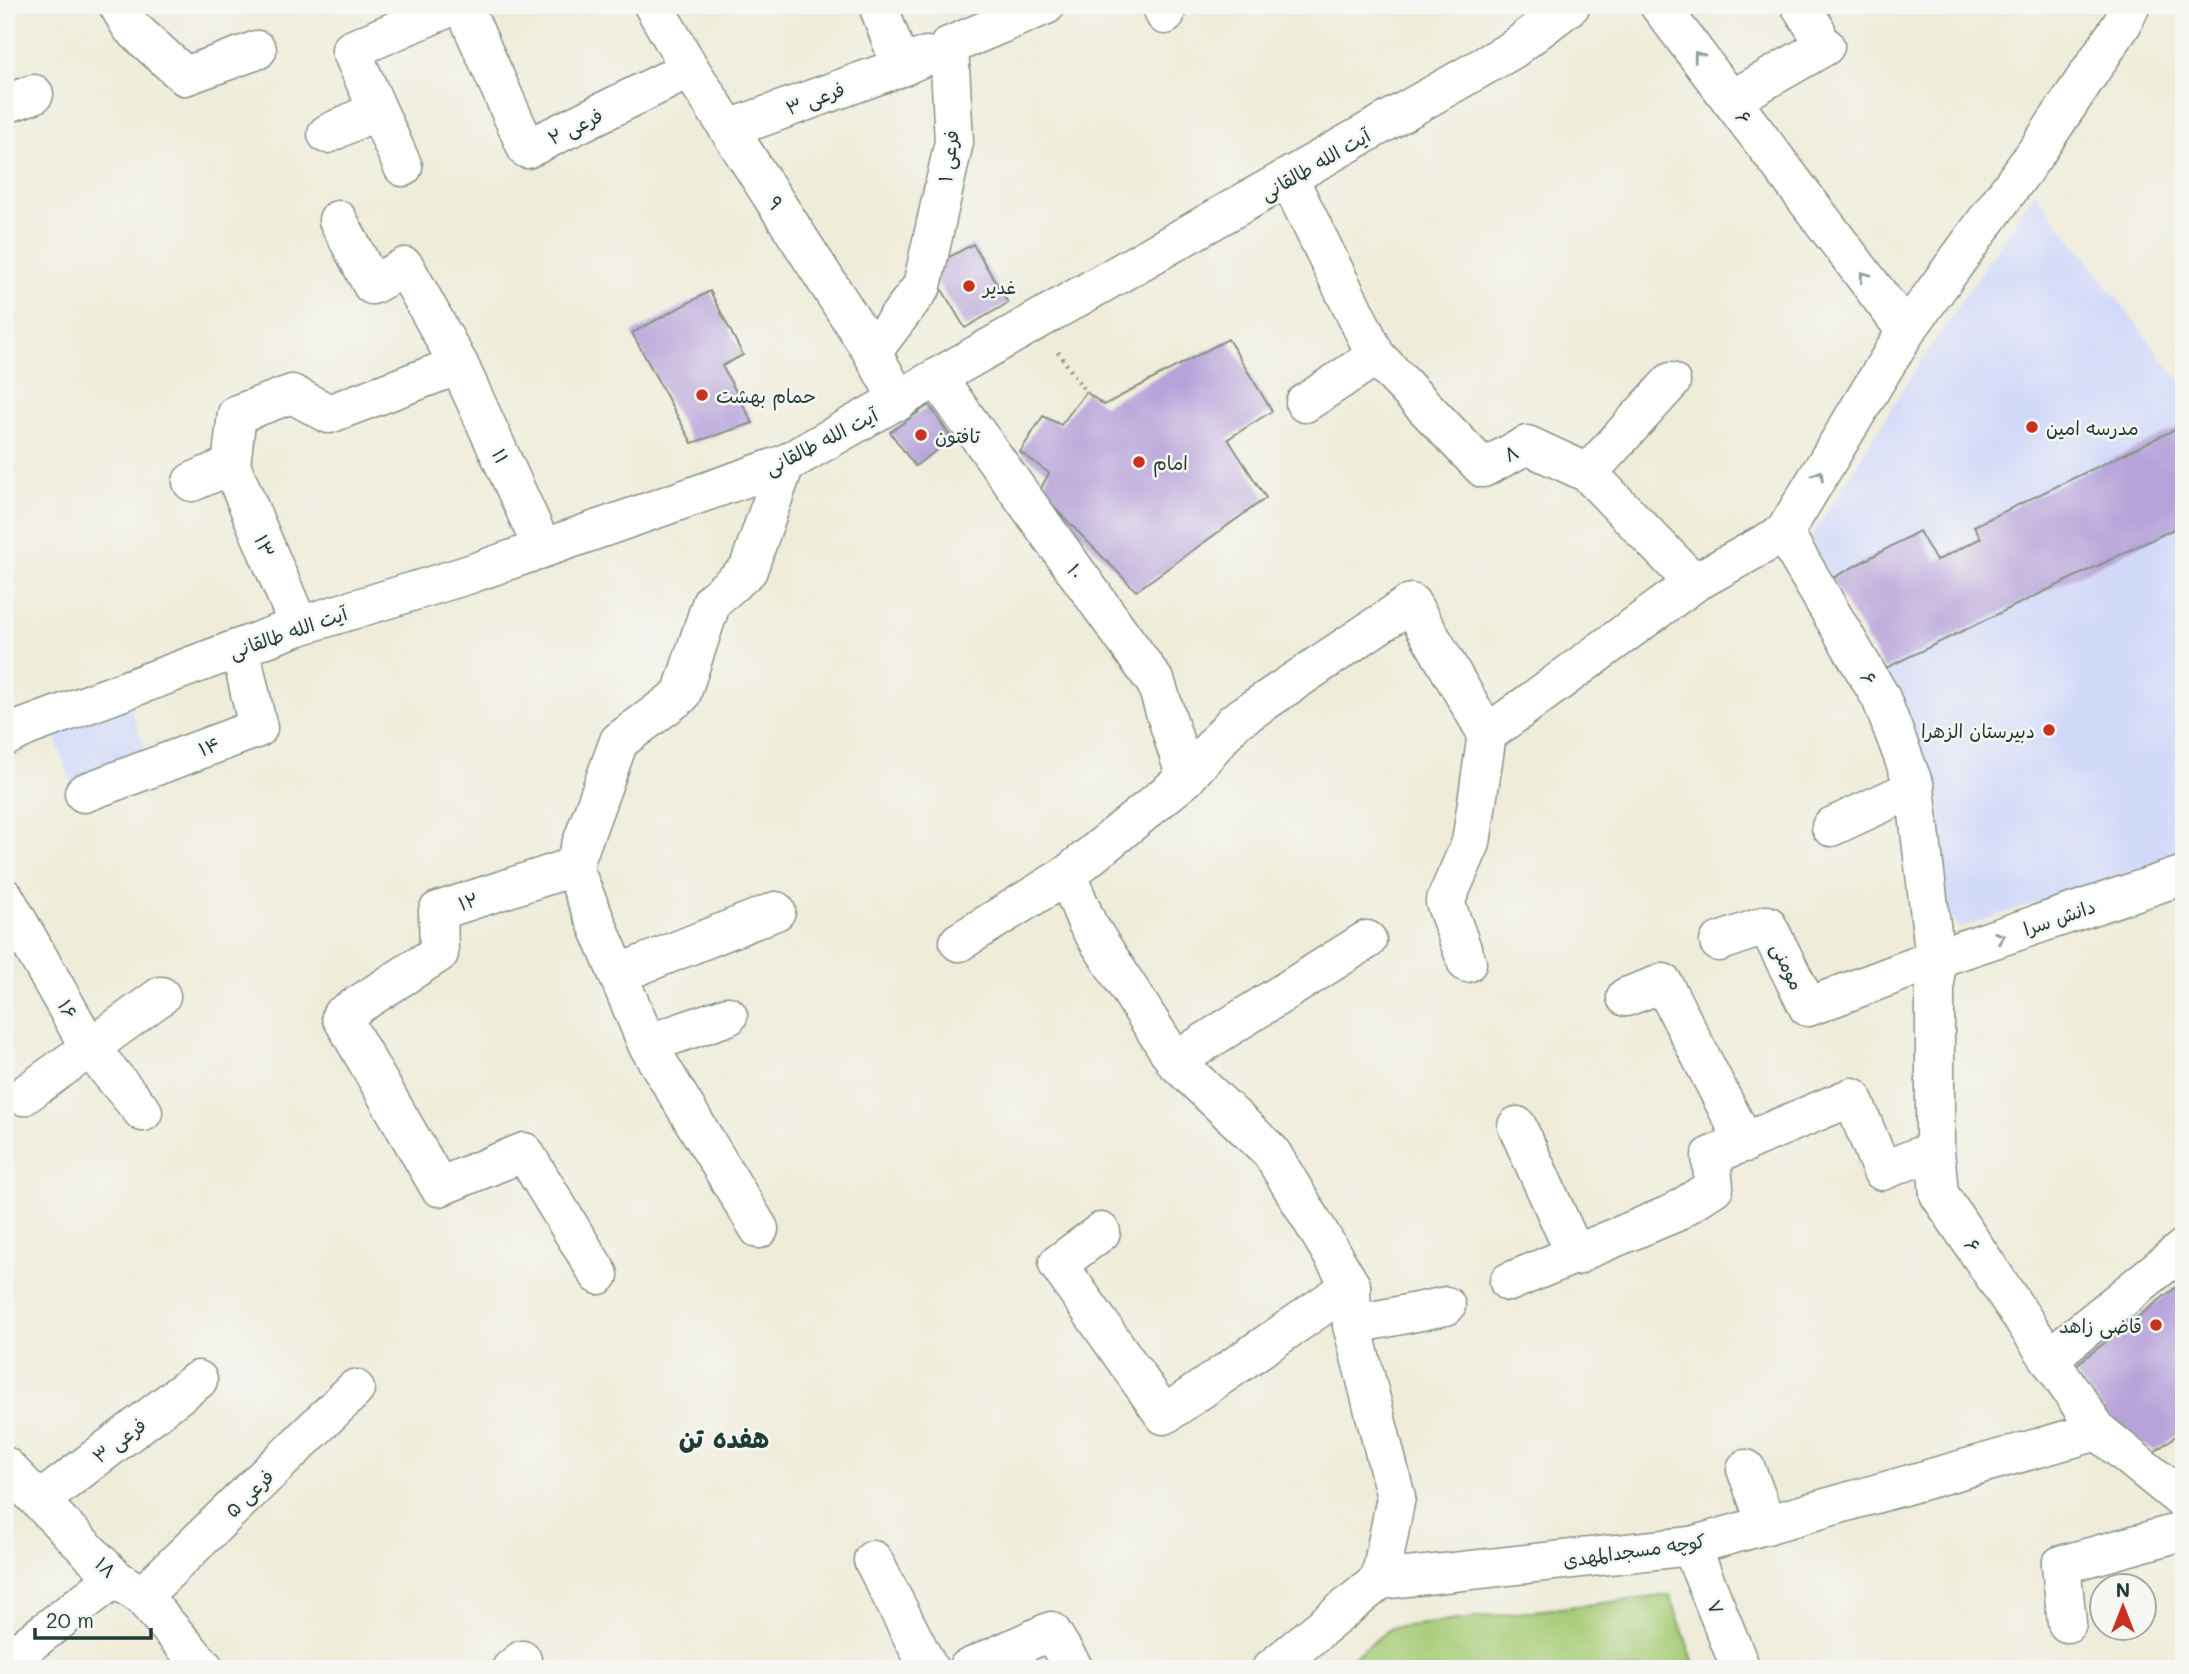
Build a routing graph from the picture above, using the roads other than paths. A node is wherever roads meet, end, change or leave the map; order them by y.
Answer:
1 (118, 5) edge
2 (455, 5) edge
3 (463, 5) edge
4 (653, 5) edge
5 (878, 5) edge
6 (1046, 5) edge
7 (1660, 5) edge
8 (1570, 6) edge
9 (2120, 11) edge
10 (1814, 27) edge
11 (949, 46) junction
12 (257, 50) dead end
13 (901, 67) junction
14 (690, 69) junction
15 (1731, 100) junction
16 (377, 110) junction
17 (729, 129) junction
18 (327, 134) dead end
19 (403, 167) dead end
20 (1289, 179) junction
21 (338, 220) dead end
22 (1906, 331) junction
23 (872, 352) junction
24 (1376, 356) junction
25 (459, 365) junction
26 (938, 379) junction
27 (1671, 382) dead end
28 (899, 401) junction
29 (1305, 403) dead end
30 (785, 464) junction
31 (231, 465) junction
32 (1588, 473) junction
33 (191, 482) dead end
34 (1784, 533) junction
35 (542, 547) junction
36 (1694, 583) junction
37 (299, 626) junction
38 (240, 648) junction
39 (1487, 734) junction
40 (5, 737) edge
41 (1186, 778) junction
42 (1915, 788) junction
43 (84, 793) dead end
44 (1831, 827) dead end
45 (573, 867) junction
46 (1068, 875) junction
47 (2184, 875) edge
48 (5, 898) edge
49 (776, 911) dead end
50 (1367, 940) dead end
51 (959, 942) dead end
52 (1719, 942) dead end
53 (1935, 959) junction
54 (1467, 963) dead end
55 (618, 974) junction
56 (161, 996) dead end
57 (1626, 997) dead end
58 (728, 1016) dead end
59 (647, 1044) junction
60 (89, 1047) junction
61 (1175, 1061) junction
62 (23, 1096) dead end
63 (144, 1112) dead end
64 (1517, 1126) dead end
65 (1745, 1143) junction
66 (1935, 1150) junction
67 (759, 1229) dead end
68 (1101, 1232) dead end
69 (2184, 1248) edge
70 (1576, 1256) junction
71 (598, 1275) dead end
72 (1509, 1282) dead end
73 (1351, 1286) junction
74 (1446, 1306) dead end
75 (1352, 1325) junction
76 (2049, 1358) junction
77 (198, 1380) dead end
78 (355, 1389) dead end
79 (2104, 1424) junction
80 (5, 1465) edge
81 (1746, 1469) dead end
82 (41, 1500) junction
83 (2184, 1501) edge
84 (1767, 1525) junction
85 (2184, 1531) edge
86 (1690, 1546) junction
87 (873, 1560) dead end
88 (1380, 1580) junction
89 (128, 1587) junction
90 (2067, 1623) dead end
91 (5, 1662) edge
92 (205, 1669) edge
93 (929, 1669) edge
94 (967, 1669) edge
95 (1073, 1669) edge
96 (1271, 1669) edge
97 (1741, 1669) edge

1 - 12 street
2 - 16 street
3 - 14 street, فرعی ۲
4 - 14 street, ۹
5 - 13 street
6 - 11 street
15 -> 7 street, ۶
8 - 20 street, آیت الله طالقانی
9 - 22 street
10 - 15 street
11 - 13 street, فرعی ۳
11 - 23 street, فرعی ۱
13 - 17 street, فرعی ۳
14 - 17 street, ۹
22 -> 15 street, ۶
16 - 18 street
16 - 19 street
17 - 23 street, ۹
20 - 24 street, ۸
20 - 26 street, آیت الله طالقانی
21 - 25 street, ۱۱
34 -> 22 street
23 - 28 street, ۹
24 - 29 street
24 - 32 street, ۸
25 - 31 street
25 - 35 street, ۱۱
26 - 28 street, آیت الله طالقانی
26 - 41 street, ۱۰
27 - 32 street
28 - 30 street, آیت الله طالقانی
30 - 35 street, آیت الله طالقانی
30 - 45 street
31 - 33 street
31 - 37 street, ۱۳
32 - 36 street, ۸
34 - 36 street
34 - 42 street, ۶
35 - 37 street, آیت الله طالقانی
36 - 39 street
37 - 38 street, آیت الله طالقانی
38 - 40 street, آیت الله طالقانی
38 - 43 street, ۱۴
39 - 41 street
39 - 54 street
41 - 46 street
42 - 44 street
42 - 53 street, ۶
45 - 55 street
45 - 71 street, ۱۲
46 - 51 street
46 - 61 street
53 -> 47 street, دانش سرا
48 - 60 street, ۱۶
49 - 55 street
50 - 61 street
52 - 53 street, مومنی
53 - 66 street, ۶
55 - 59 street
56 - 60 street
57 - 65 street
58 - 59 street
59 - 67 street
60 - 62 street
60 - 63 street, ۱۶
61 - 73 street
64 - 70 street
65 - 66 street
65 - 70 street
66 - 76 street, ۶
68 - 73 street
69 - 76 street
70 - 72 street
73 - 75 street
74 - 75 street
75 - 88 street
76 - 79 street, ۶
77 - 82 street, فرعی ۳
78 - 89 street, فرعی ۵
79 - 83 street, ۶
79 - 84 street, کوچه مسجدالمهدی
80 - 82 street, ۱۸
81 - 84 street
82 - 89 street, ۱۸
84 - 86 street, کوچه مسجدالمهدی
85 - 90 street
86 - 88 street, کوچه مسجدالمهدی
86 - 97 street, ۷
87 - 93 street
88 - 96 street
89 - 91 street, فرعی ۵
89 - 92 street, ۱۸
94 - 95 street

